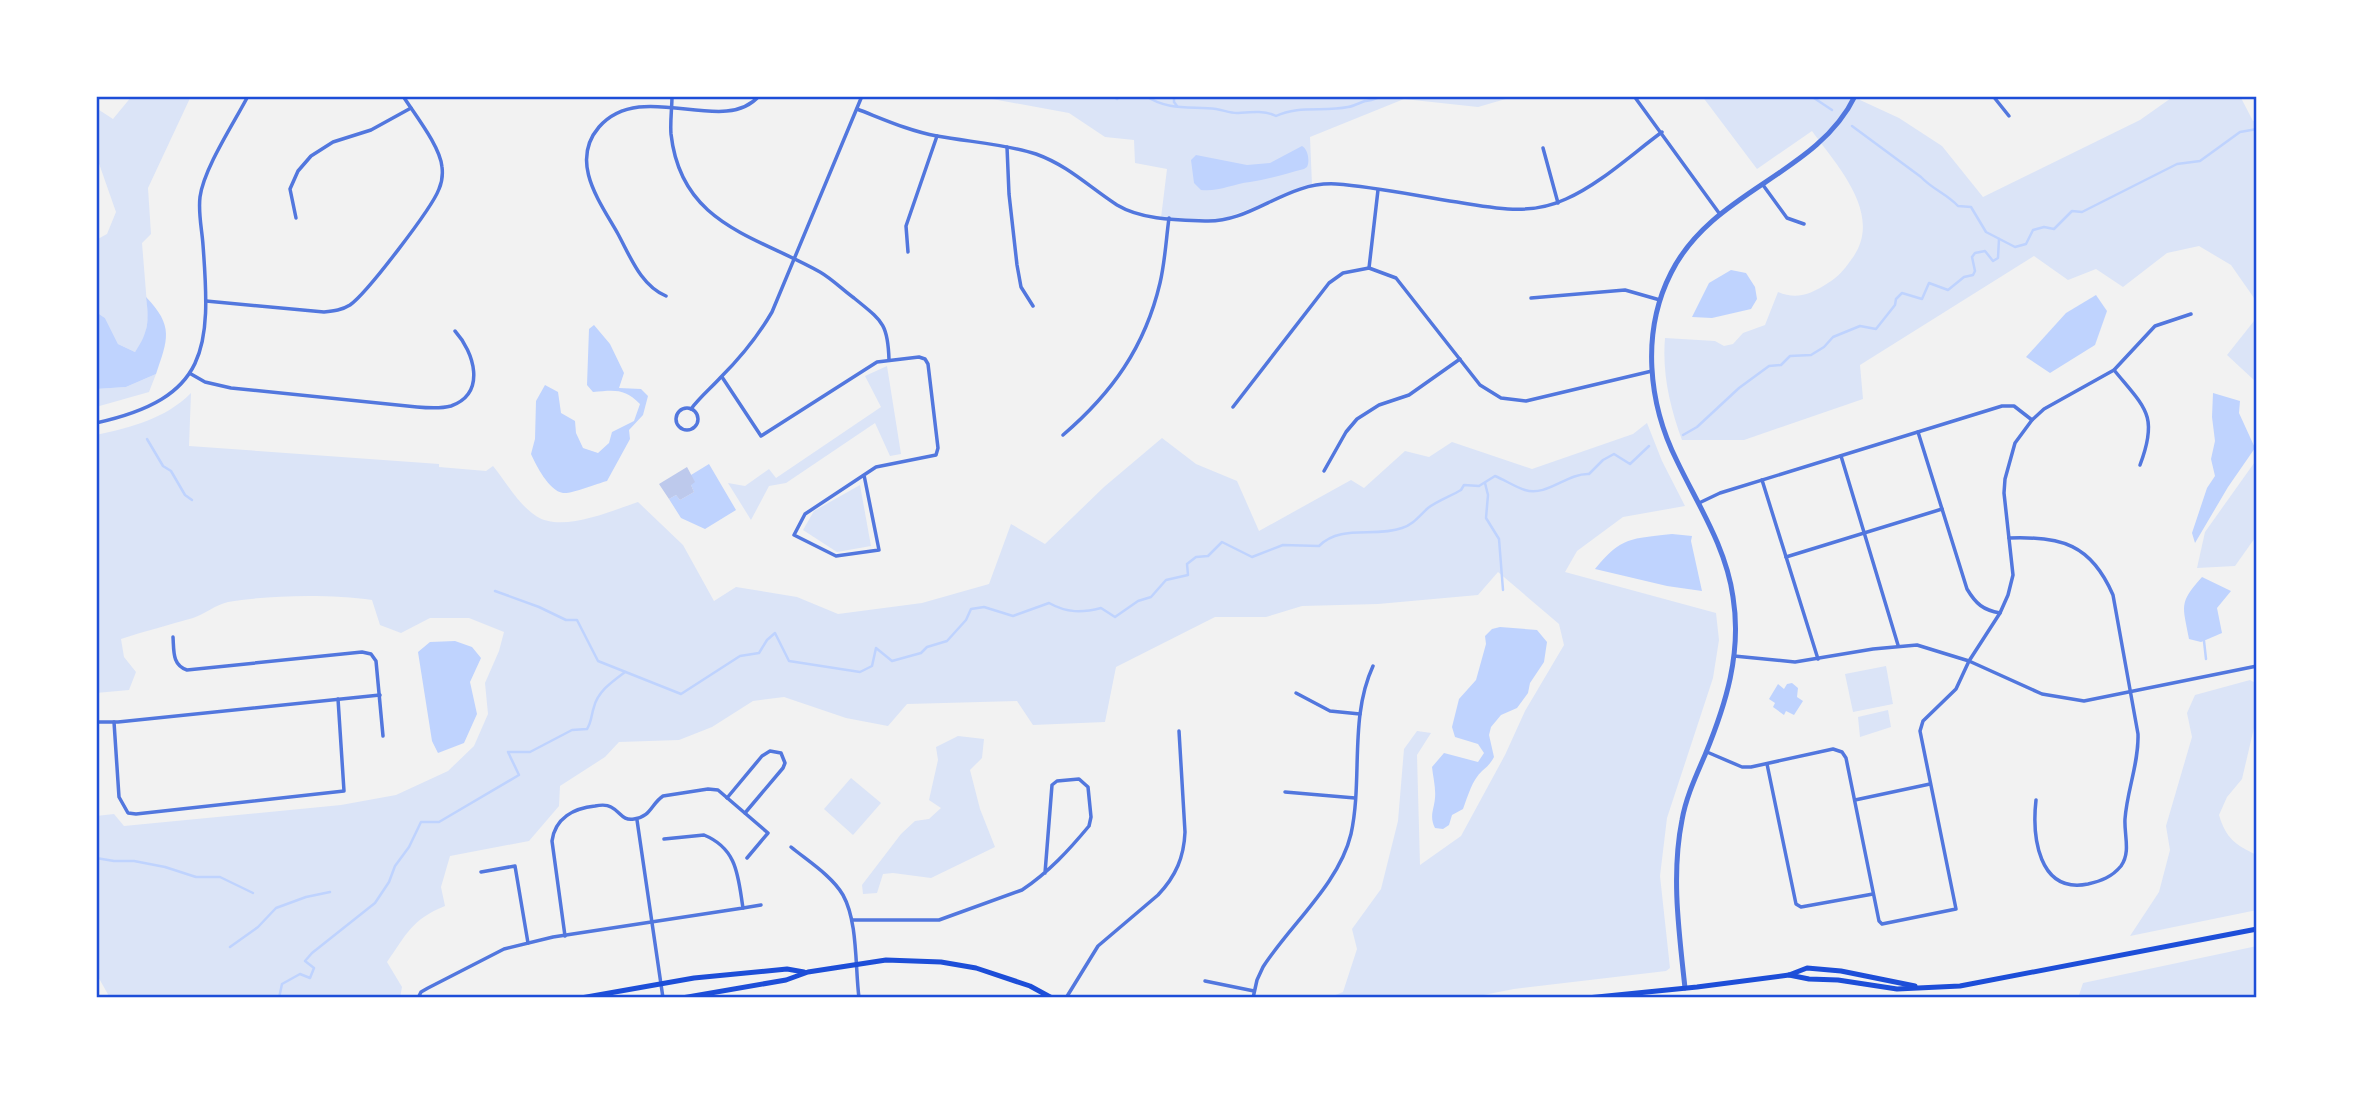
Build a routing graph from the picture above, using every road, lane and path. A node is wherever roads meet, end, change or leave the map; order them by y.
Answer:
1 (248, 96) edge
2 (403, 96) edge
3 (672, 96) edge
4 (759, 96) edge
5 (862, 96) edge
6 (1633, 96) edge
7 (1854, 96) edge
8 (1993, 96) edge
9 (411, 108) junction
10 (672, 108) junction
11 (857, 109) junction
12 (2009, 116) dead end
13 (1662, 132) junction
14 (937, 136) junction
15 (1007, 147) junction
16 (1543, 148) dead end
17 (1762, 183) junction
18 (1378, 190) junction
19 (1558, 203) junction
20 (1719, 213) junction
21 (296, 218) dead end
22 (1169, 218) junction
23 (1804, 224) dead end
24 (908, 252) dead end
25 (795, 261) junction
26 (1369, 268) junction
27 (666, 296) dead end
28 (1531, 298) dead end
29 (1660, 300) junction
30 (205, 301) junction
31 (1033, 306) dead end
32 (2191, 314) dead end
33 (455, 331) dead end
34 (1460, 359) junction
35 (889, 360) junction
36 (2114, 370) junction
37 (1652, 371) junction
38 (191, 374) junction
39 (722, 377) junction
40 (1233, 407) dead end
41 (691, 409) junction
42 (2032, 420) junction
43 (96, 423) edge
44 (1918, 431) junction
45 (1063, 435) dead end
46 (1841, 456) junction
47 (2140, 465) dead end
48 (1324, 471) dead end
49 (864, 475) junction
50 (1762, 480) junction
51 (1699, 503) junction
52 (1942, 509) junction
53 (1864, 533) junction
54 (2009, 538) junction
55 (1786, 557) junction
56 (2000, 613) junction
57 (173, 638) dead end
58 (1898, 645) junction
59 (1734, 656) junction
60 (1818, 659) junction
61 (1969, 661) junction
62 (1373, 666) dead end
63 (2257, 666) edge
64 (1296, 693) dead end
65 (2130, 693) junction
66 (380, 695) junction
67 (338, 699) junction
68 (1360, 713) junction
69 (96, 722) edge
70 (114, 722) junction
71 (1179, 731) dead end
72 (383, 736) dead end
73 (1706, 752) junction
74 (1767, 763) junction
75 (1930, 783) junction
76 (1285, 792) dead end
77 (727, 798) junction
78 (1355, 798) junction
79 (1855, 800) junction
80 (2036, 800) dead end
81 (745, 813) junction
82 (637, 819) junction
83 (664, 839) dead end
84 (791, 847) dead end
85 (747, 858) dead end
86 (481, 872) dead end
87 (1045, 873) junction
88 (1873, 894) junction
89 (761, 905) dead end
90 (743, 908) junction
91 (852, 920) junction
92 (652, 922) junction
93 (2257, 929) edge
94 (565, 936) junction
95 (528, 943) junction
96 (855, 965) junction
97 (808, 972) junction
98 (1789, 975) junction
99 (1205, 981) dead end
100 (661, 984) junction
101 (1924, 987) junction
102 (1685, 988) junction
103 (1254, 991) junction
104 (418, 998) edge
105 (581, 998) edge
106 (663, 998) edge
107 (682, 998) edge
108 (859, 998) edge
109 (1052, 998) edge
110 (1066, 998) edge
111 (1253, 998) edge
112 (1587, 998) edge
113 (1685, 998) edge

1 - 30 street
2 - 9 street
3 - 10 street
4 - 10 street
5 - 11 street
6 - 13 street
7 - 17 street
8 - 12 street
9 - 21 street
9 - 30 street
10 - 25 street
10 - 27 street
11 - 14 street
11 - 25 street
13 - 19 street
13 - 20 street
14 - 15 street
14 - 24 street
15 - 22 street
15 - 31 street
16 - 19 street
17 - 20 street
17 - 23 street
18 - 19 street
18 - 22 street
18 - 26 street
20 - 29 street
22 - 45 street
25 - 35 street
25 - 39 street
26 - 34 street
26 - 40 street
28 - 29 street
29 - 37 street
30 - 38 street
32 - 36 street
33 - 38 street
34 - 37 street
34 - 48 street
35 - 39 street
35 - 49 street
36 - 42 street
36 - 47 street
37 - 51 street
38 - 43 street
39 - 41 street
41 - 41 street
42 - 44 street
42 - 54 street
44 - 46 street
44 - 52 street
46 - 50 street
46 - 53 street
49 - 49 street
50 - 51 street
50 - 55 street
51 - 59 street
52 - 53 street
52 - 56 street
53 - 55 street
53 - 58 street
54 - 56 street
54 - 65 street
55 - 60 street
56 - 61 street
57 - 66 street
58 - 60 street
58 - 61 street
59 - 60 street
59 - 73 street
61 - 65 street
61 - 75 street
62 - 68 street
63 - 65 street
64 - 68 street
65 - 80 street
66 - 67 street
66 - 72 street
67 - 70 street
67 - 70 street
68 - 78 street
69 - 70 street
71 - 110 street
73 - 74 street
73 - 102 street
74 - 79 street
74 - 88 street
75 - 79 street
75 - 88 street
76 - 78 street
77 - 81 street
77 - 81 street
77 - 82 street
78 - 103 street
79 - 88 street
81 - 85 street
82 - 92 street
82 - 94 street
83 - 90 street
84 - 91 street
86 - 95 street
87 - 87 street
87 - 91 street
89 - 90 street
90 - 92 street
91 - 96 street
92 - 94 street
92 - 100 street
93 - 101 main road
94 - 95 street
95 - 104 street
96 - 97 main road
96 - 108 street
96 - 109 main road
97 - 100 main road
97 - 107 main road
98 - 101 main road
98 - 101 main road
98 - 102 main road
99 - 103 street
100 - 105 main road
100 - 106 street
102 - 112 main road
102 - 113 main road
103 - 111 street

